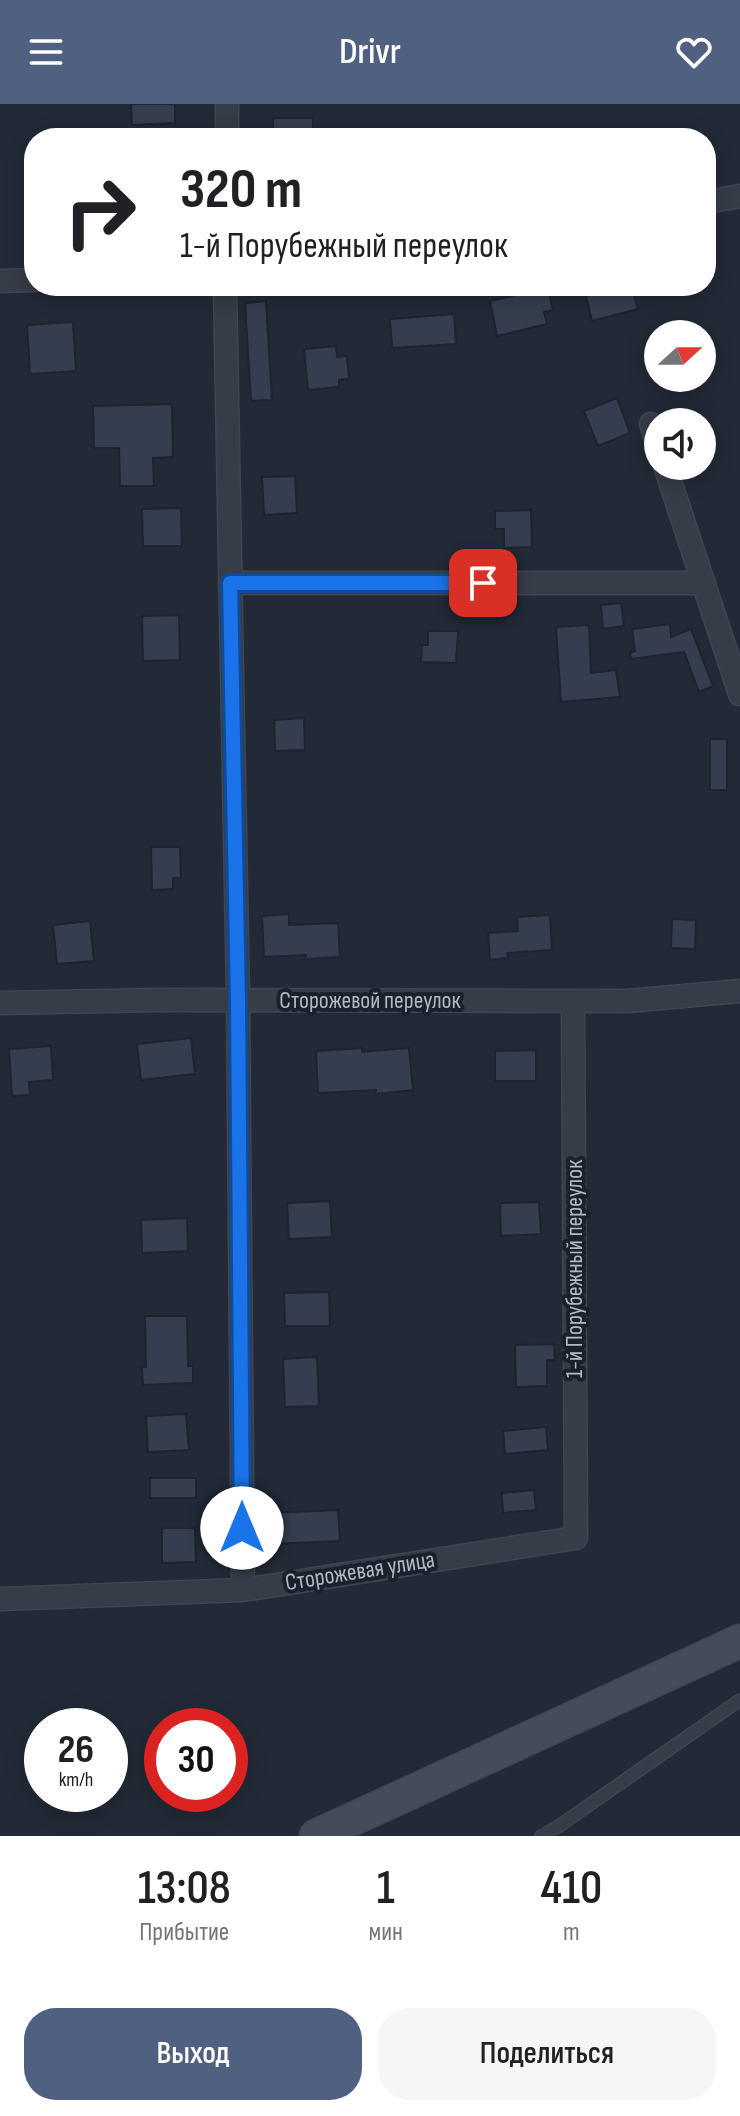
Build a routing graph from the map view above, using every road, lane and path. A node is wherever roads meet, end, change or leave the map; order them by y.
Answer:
1 (227, 104) edge
2 (227, 128) edge
3 (740, 196) edge
4 (716, 200) edge
5 (24, 280) edge
6 (0, 281) edge
7 (225, 296) edge
8 (670, 480) edge
9 (230, 583) junction
10 (704, 583) junction
11 (740, 694) edge
12 (740, 991) edge
13 (238, 1000) junction
14 (573, 1001) junction
15 (0, 1003) edge
16 (576, 1538) joint
17 (243, 1590) junction
18 (0, 1599) edge
19 (740, 1641) edge
20 (740, 1700) edge
21 (316, 1836) edge
22 (541, 1836) edge

1 - 2 street
3 - 4 street
5 - 6 street
7 - 9 street
8 - 10 street
9 - 10 street
9 - 13 street
10 - 11 street
12 - 14 street, Сторожевой переулок
13 - 14 street, Сторожевой переулок
13 - 15 street, Сторожевой переулок
13 - 17 street
14 - 16 street, 1-й Порубежный переулок
16 - 17 street, Сторожевая улица
17 - 18 street, Сторожевая улица
19 - 21 main road
20 - 22 lane

